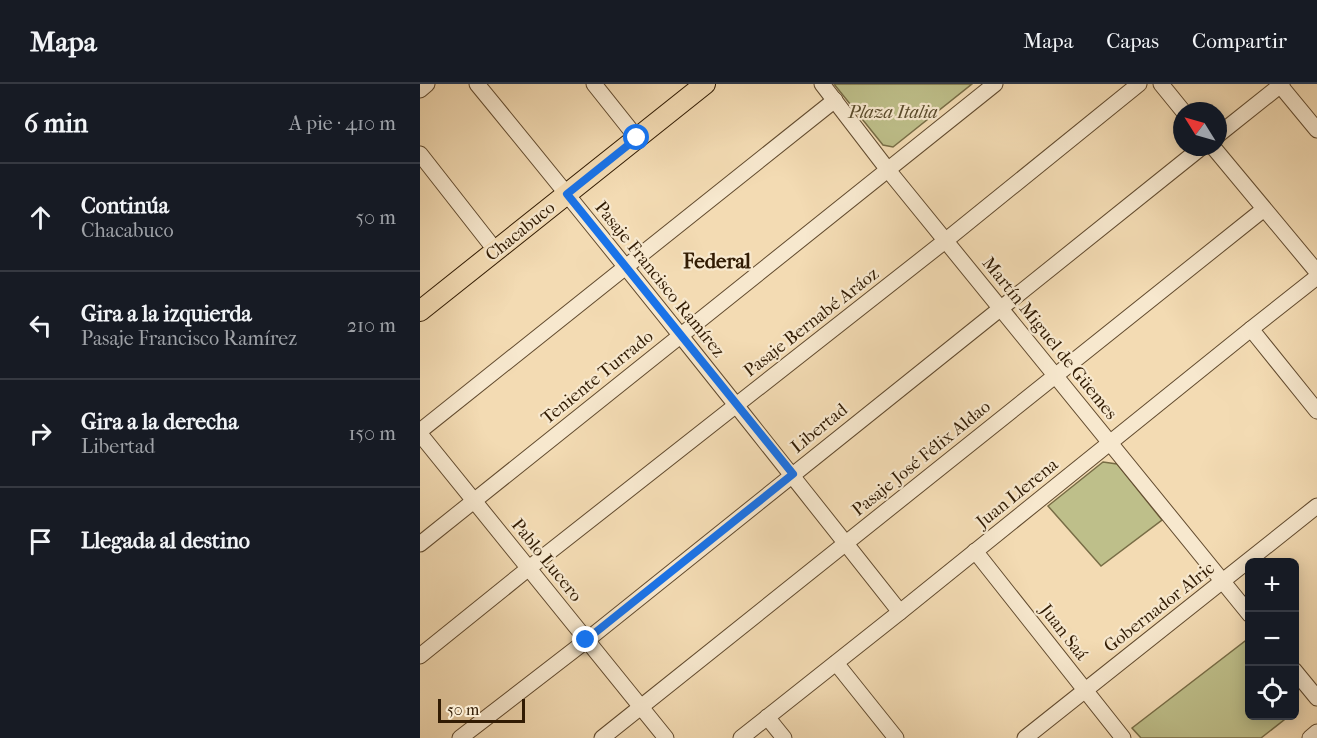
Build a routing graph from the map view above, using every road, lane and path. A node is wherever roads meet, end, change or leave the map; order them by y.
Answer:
1 (427, 84) edge
2 (477, 84) edge
3 (594, 84) edge
4 (704, 84) edge
5 (822, 84) edge
6 (996, 84) edge
7 (1139, 84) edge
8 (1161, 84) edge
9 (1280, 85) edge
10 (420, 90) edge
11 (835, 100) junction
12 (1176, 102) edge
13 (1227, 128) edge
14 (1317, 130) edge
15 (637, 138) junction
16 (420, 154) edge
17 (1191, 156) edge
18 (1220, 156) edge
19 (888, 170) junction
20 (567, 194) junction
21 (1264, 209) junction
22 (945, 241) junction
23 (496, 250) junction
24 (625, 267) junction
25 (1317, 272) edge
26 (1317, 278) edge
27 (423, 303) edge
28 (1000, 308) junction
29 (1251, 329) junction
30 (680, 336) junction
31 (1056, 376) junction
32 (737, 405) junction
33 (1317, 411) edge
34 (420, 433) edge
35 (1110, 443) junction
36 (793, 474) junction
37 (474, 501) junction
38 (1317, 506) edge
39 (846, 543) junction
40 (420, 544) edge
41 (975, 551) junction
42 (529, 568) junction
43 (1222, 581) junction
44 (900, 612) junction
45 (1248, 612) edge
46 (586, 640) junction
47 (420, 656) edge
48 (836, 663) junction
49 (1299, 676) edge
50 (1085, 691) junction
51 (1317, 698) edge
52 (641, 707) junction
53 (767, 717) junction
54 (1317, 732) edge
55 (460, 738) edge
56 (603, 738) edge
57 (666, 738) edge
58 (741, 738) edge
59 (783, 738) edge
60 (896, 738) edge
61 (1026, 738) edge
62 (1123, 738) edge
63 (1310, 738) edge

1 - 10 street
2 - 20 street, Pasaje Francisco Ramírez
3 - 15 street
4 - 15 main road, Chacabuco
5 - 11 street, Martín Miguel de Güemes
6 - 19 street, Teniente Turrado
7 - 22 street, Pasaje Bernabé Aráoz
8 - 12 street
9 - 13 street
9 - 14 street
11 - 19 street, Martín Miguel de Güemes
11 - 24 street
15 - 20 main road, Chacabuco
16 - 23 street
17 - 28 street, Libertad
18 - 21 street
19 - 22 street, Martín Miguel de Güemes
19 - 30 street, Teniente Turrado
20 - 23 main road, Chacabuco
20 - 24 street, Pasaje Francisco Ramírez
21 - 25 street
21 - 31 street, Pasaje José Félix Aldao
22 - 28 street, Martín Miguel de Güemes
22 - 32 street, Pasaje Bernabé Aráoz
23 - 27 main road, Chacabuco
24 - 30 street, Pasaje Francisco Ramírez
24 - 34 street
26 - 29 street, Juan Llerena
28 - 31 street, Martín Miguel de Güemes
28 - 36 street, Libertad
29 - 33 street
29 - 35 street, Juan Llerena
30 - 32 street, Pasaje Francisco Ramírez
30 - 37 street, Teniente Turrado
31 - 35 street, Martín Miguel de Güemes
31 - 39 street, Pasaje José Félix Aldao
32 - 36 street, Pasaje Francisco Ramírez
32 - 42 street, Pasaje Bernabé Aráoz
34 - 37 street, Pablo Lucero
35 - 41 street, Juan Llerena
35 - 43 street, Martín Miguel de Güemes
36 - 39 street, Pasaje Francisco Ramírez
36 - 46 street, Libertad
37 - 40 street, Teniente Turrado
37 - 42 street, Pablo Lucero
38 - 43 street, Gobernador Alric
39 - 44 street, Pasaje Francisco Ramírez
39 - 52 street, Pasaje José Félix Aldao
41 - 44 street, Juan Llerena
41 - 50 street, Juan Saá
42 - 46 street, Pablo Lucero
42 - 47 street, Pasaje Bernabé Aráoz
43 - 45 street, Martín Miguel de Güemes
43 - 50 street, Gobernador Alric
44 - 48 street, Juan Llerena
46 - 52 street, Pablo Lucero
46 - 55 street, Libertad
48 - 53 street, Juan Llerena
48 - 60 street
49 - 51 street
50 - 61 street, Gobernador Alric
50 - 62 street, Juan Saá
52 - 56 street, Pasaje José Félix Aldao
52 - 57 street, Pablo Lucero
53 - 58 street, Juan Llerena
53 - 59 street
54 - 63 street

